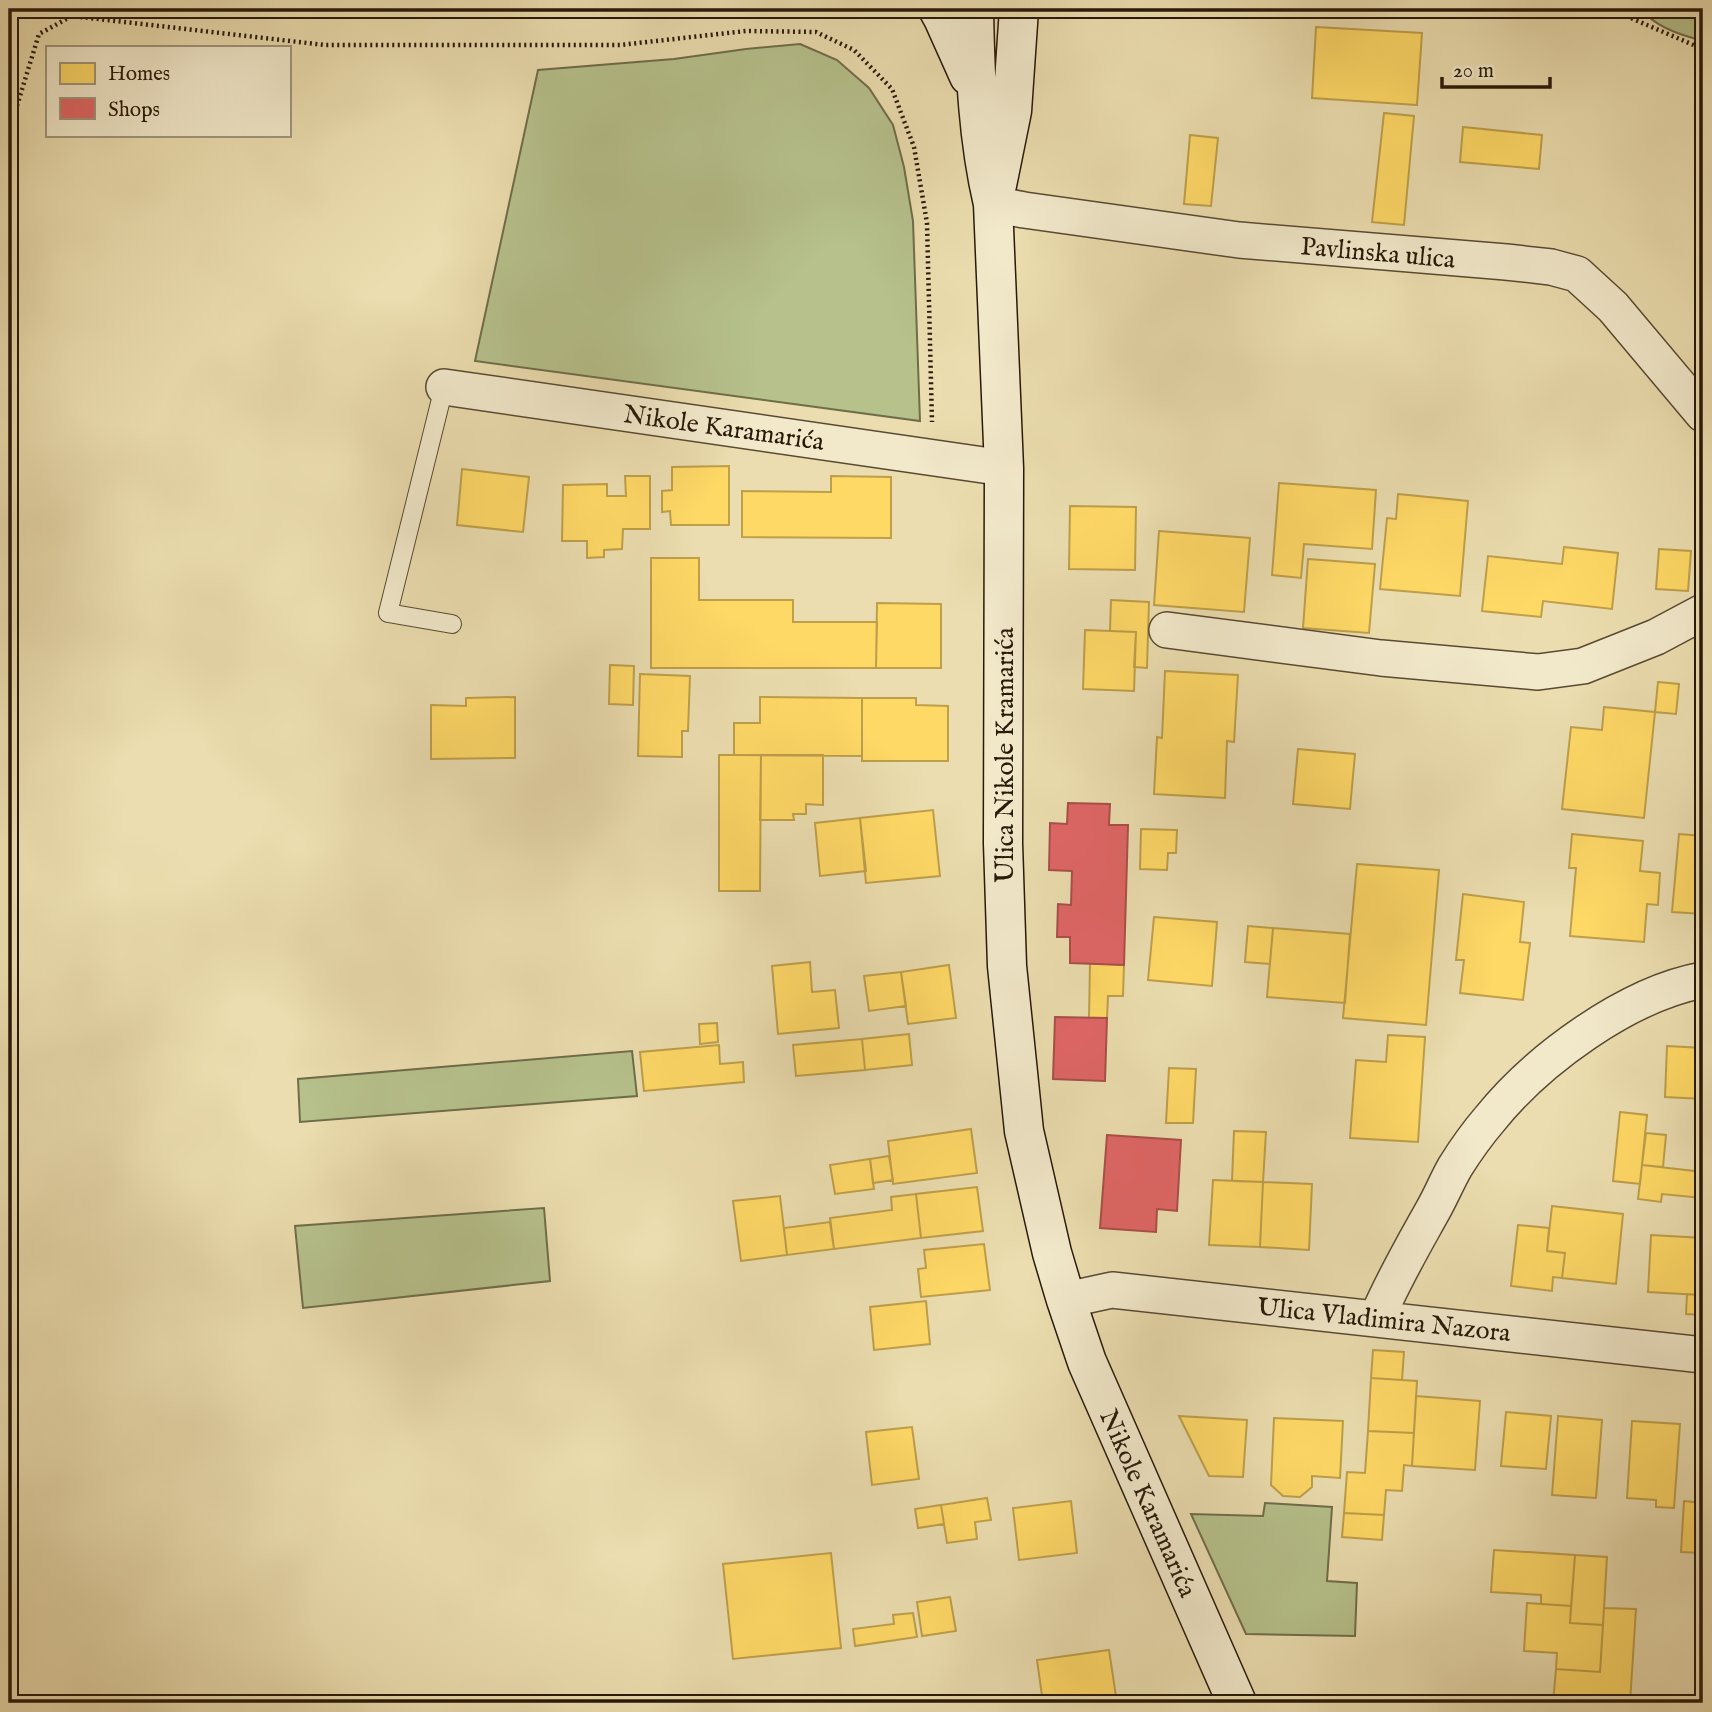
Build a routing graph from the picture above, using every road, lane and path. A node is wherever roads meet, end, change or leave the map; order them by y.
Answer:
1 (937, 9) edge
2 (974, 9) edge
3 (1019, 9) edge
4 (1600, 9) edge
5 (1703, 49) edge
6 (978, 97) junction
7 (9, 132) edge
8 (993, 204) junction
9 (444, 387) joint
10 (1703, 414) edge
11 (933, 457) junction
12 (1004, 468) junction
13 (1703, 612) edge
14 (452, 624) dead end
15 (1167, 630) dead end
16 (1703, 980) edge
17 (1066, 1300) junction
18 (1377, 1318) junction
19 (1703, 1355) edge
20 (1237, 1703) edge

1 - 6 main road
2 - 6 main road, Ulica Nikole Kramarića
3 - 8 main road, Ulica Nikole Kramarića
4 - 5 path
6 - 8 main road, Ulica Nikole Kramarića
7 - 11 path
8 - 10 street, Pavlinska ulica
8 - 12 main road, Ulica Nikole Kramarića
9 - 11 street, Nikole Karamarića
9 - 14 lane
11 - 12 street, Nikole Karamarića
12 - 17 main road, Ulica Nikole Kramarića
13 - 15 street
16 - 18 street
17 - 18 street, Ulica Vladimira Nazora
17 - 20 main road, Nikole Karamarića
18 - 19 street, Ulica Vladimira Nazora

